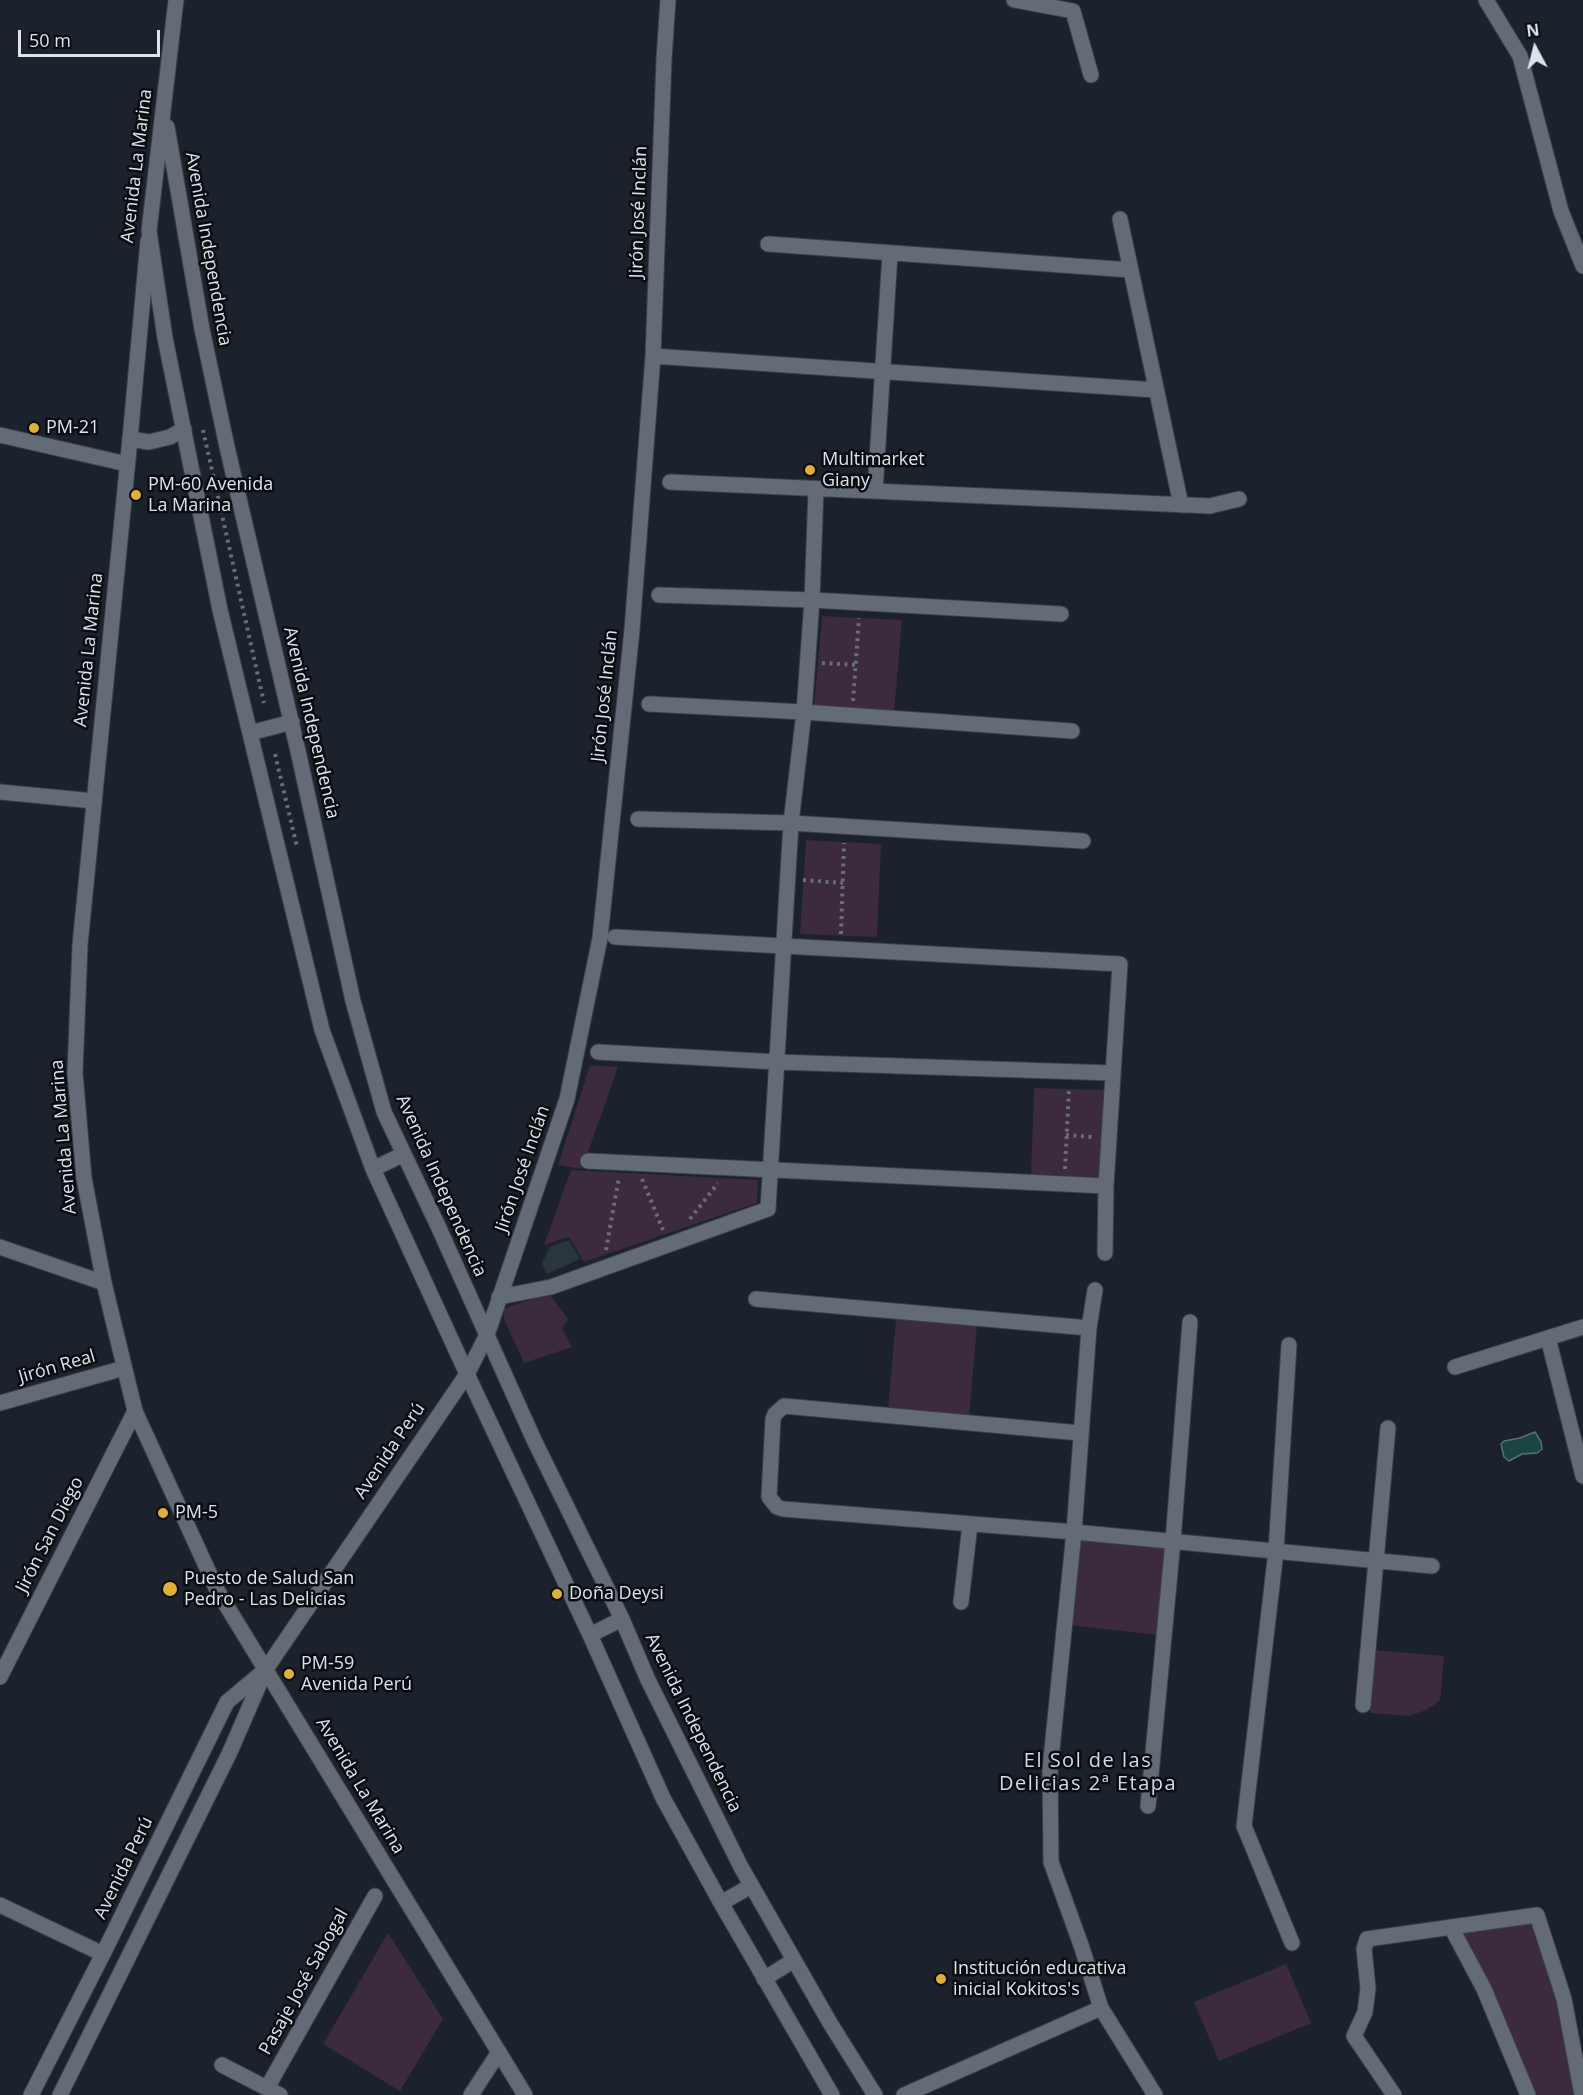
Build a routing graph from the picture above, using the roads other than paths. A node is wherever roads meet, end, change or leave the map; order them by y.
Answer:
1 (176, 0) edge
2 (668, 0) edge
3 (1014, 0) edge
4 (1486, 0) edge
5 (1090, 75) dead end
6 (164, 110) junction
7 (1120, 219) dead end
8 (148, 231) junction
9 (768, 244) dead end
10 (890, 254) junction
11 (1583, 266) edge
12 (1131, 270) junction
13 (653, 356) junction
14 (883, 371) junction
15 (1156, 390) junction
16 (184, 429) junction
17 (0, 435) edge
18 (130, 439) junction
19 (127, 464) junction
20 (670, 482) dead end
21 (816, 489) junction
22 (875, 491) junction
23 (1239, 499) dead end
24 (1181, 504) junction
25 (659, 595) dead end
26 (812, 600) junction
27 (1061, 614) dead end
28 (649, 704) dead end
29 (804, 712) junction
30 (291, 723) junction
31 (1072, 731) dead end
32 (250, 733) junction
33 (0, 792) edge
34 (94, 801) junction
35 (638, 819) dead end
36 (791, 823) junction
37 (1083, 841) dead end
38 (615, 937) dead end
39 (783, 947) junction
40 (598, 1052) dead end
41 (777, 1062) junction
42 (1113, 1073) junction
43 (404, 1154) junction
44 (588, 1161) dead end
45 (373, 1169) junction
46 (769, 1171) junction
47 (1106, 1186) junction
48 (0, 1247) edge
49 (1105, 1253) dead end
50 (104, 1283) junction
51 (1095, 1290) dead end
52 (499, 1297) junction
53 (756, 1299) dead end
54 (1190, 1322) dead end
55 (1583, 1327) edge
56 (1089, 1328) junction
57 (487, 1335) junction
58 (1548, 1338) junction
59 (1289, 1345) dead end
60 (124, 1368) junction
61 (1455, 1368) dead end
62 (467, 1374) junction
63 (0, 1403) edge
64 (135, 1411) junction
65 (1388, 1428) dead end
66 (1080, 1433) junction
67 (1583, 1476) edge
68 (970, 1525) junction
69 (1074, 1532) junction
70 (1173, 1541) junction
71 (1276, 1551) junction
72 (1377, 1560) junction
73 (1432, 1566) dead end
74 (960, 1602) dead end
75 (622, 1619) junction
76 (590, 1635) junction
77 (266, 1669) junction
78 (0, 1677) edge
79 (1363, 1705) dead end
80 (1148, 1806) dead end
81 (751, 1886) junction
82 (375, 1896) dead end
83 (721, 1903) junction
84 (0, 1905) edge
85 (1451, 1927) junction
86 (1292, 1943) dead end
87 (103, 1954) junction
88 (794, 1960) junction
89 (764, 1979) junction
90 (78, 2002) junction
91 (1101, 2008) junction
92 (100, 2013) junction
93 (499, 2052) junction
94 (222, 2065) dead end
95 (274, 2092) edge
96 (31, 2095) edge
97 (60, 2095) edge
98 (471, 2095) edge
99 (525, 2095) edge
100 (832, 2095) edge
101 (875, 2095) edge
102 (904, 2095) edge
103 (1155, 2095) edge
104 (1394, 2095) edge
105 (1528, 2095) edge
106 (1582, 2095) edge

1 - 6 street, Avenida La Marina
2 - 13 street, Jirón José Inclán
3 - 5 street
4 - 11 street
6 - 8 street, Avenida La Marina
6 - 30 street, Avenida Independencia
7 - 12 street
8 - 16 street
8 - 18 street, Avenida La Marina
9 - 10 street
10 - 12 street
10 - 14 street
12 - 15 street
13 - 14 street
13 - 52 street, Jirón José Inclán
14 - 15 street
14 - 22 street
15 - 24 street
16 - 18 street
16 - 32 street
17 - 19 street
18 - 19 street, Avenida La Marina
19 - 34 street, Avenida La Marina
20 - 21 street
21 - 22 street
21 - 26 street
22 - 24 street
23 - 24 street
25 - 26 street
26 - 27 street
26 - 29 street
28 - 29 street
29 - 31 street
29 - 36 street
30 - 32 street
30 - 43 street, Avenida Independencia
32 - 45 street
33 - 34 street
34 - 50 street, Avenida La Marina
35 - 36 street
36 - 37 street
36 - 39 street
38 - 39 street
39 - 41 street
39 - 42 street
40 - 41 street
41 - 42 street
41 - 46 street
42 - 47 street
43 - 45 street
43 - 57 street, Avenida Independencia
44 - 46 street
45 - 62 street
46 - 47 street
46 - 52 street
47 - 49 street
48 - 50 street
50 - 60 street, Avenida La Marina
51 - 56 street
52 - 57 street, Jirón José Inclán
53 - 56 street
54 - 70 street
55 - 58 street
56 - 66 street
57 - 62 street, Jirón José Inclán
57 - 75 street, Avenida Independencia
58 - 61 street
58 - 67 street
59 - 71 street
60 - 63 street, Jirón Real
60 - 64 street, Avenida La Marina
62 - 76 street
62 - 77 street, Avenida Perú
64 - 77 street, Avenida La Marina
64 - 78 street, Jirón San Diego
65 - 72 street
66 - 68 street
66 - 69 street
68 - 69 street
68 - 74 street
69 - 70 street
69 - 91 street
70 - 71 street
70 - 80 street
71 - 72 street
71 - 86 street
72 - 73 street
72 - 79 street
75 - 76 street
75 - 81 street, Avenida Independencia
76 - 83 street
77 - 87 street, Avenida Perú
77 - 92 street, Avenida Perú
77 - 93 street, Avenida La Marina
81 - 83 street
81 - 88 street, Avenida Independencia
82 - 95 street, Pasaje José Sabogal
83 - 89 street
84 - 87 street
85 - 104 street
85 - 105 street
85 - 106 street
87 - 90 street, Avenida Perú
88 - 89 street
88 - 101 street, Avenida Independencia
89 - 100 street
90 - 92 street
90 - 96 street, Avenida Perú
91 - 102 street
91 - 103 street
92 - 97 street, Avenida Perú
93 - 98 street
93 - 99 street, Avenida La Marina
94 - 95 street

